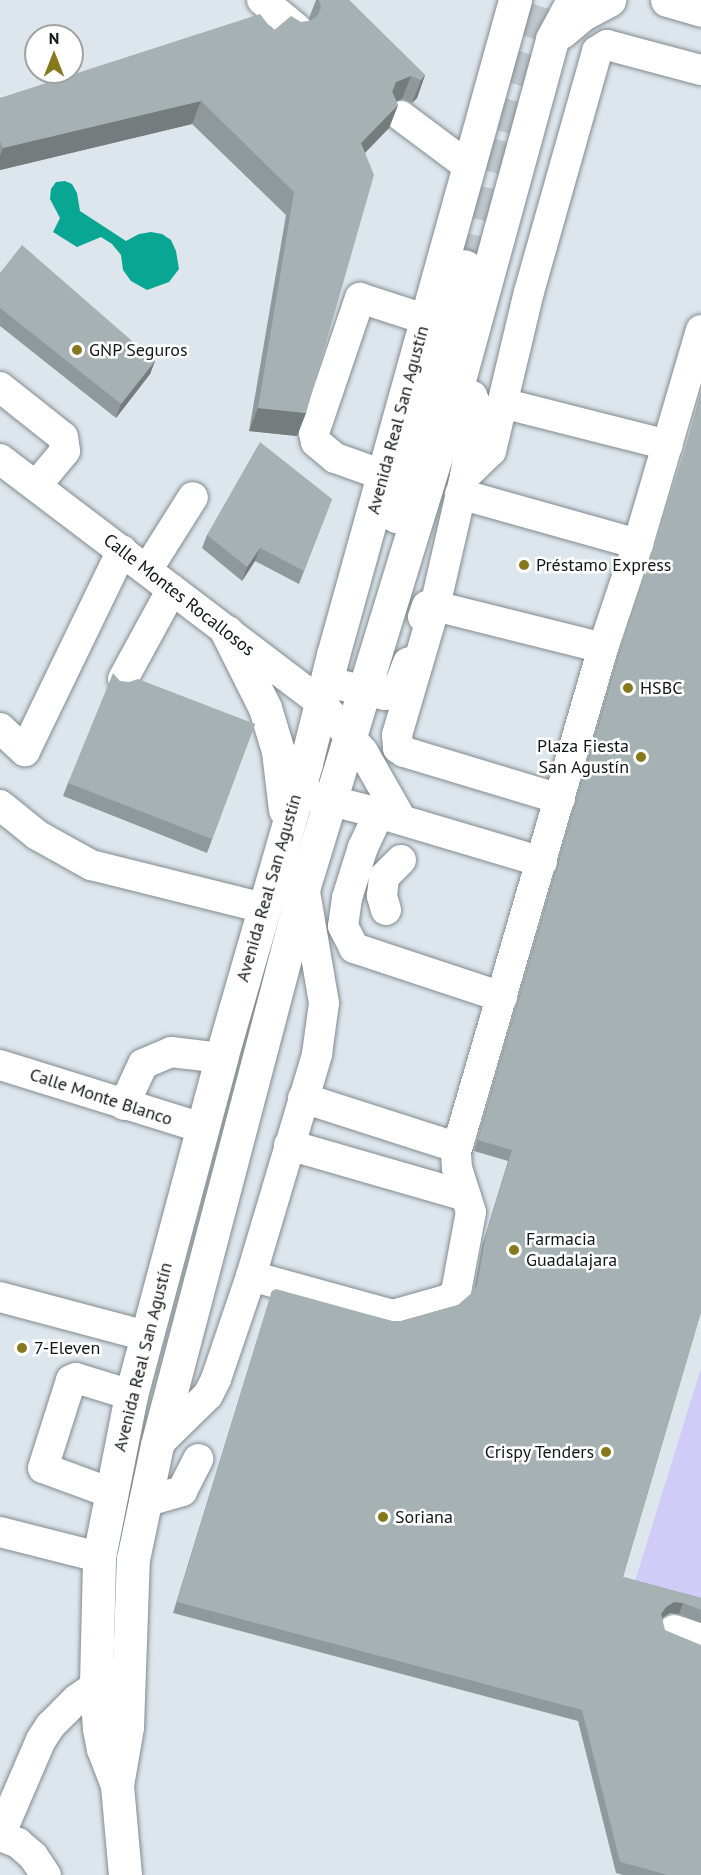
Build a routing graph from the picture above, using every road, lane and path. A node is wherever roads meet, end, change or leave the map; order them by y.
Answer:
1 (262, 0) edge
2 (573, 0) edge
3 (609, 0) edge
4 (667, 0) edge
5 (691, 0) edge
6 (513, 2) edge
7 (701, 9) edge
8 (296, 28) edge
9 (552, 39) junction
10 (701, 70) edge
11 (401, 116) edge
12 (468, 166) junction
13 (465, 266) tunnel mouth
14 (425, 319) junction
15 (701, 330) edge
16 (0, 364) edge
17 (0, 381) edge
18 (0, 387) edge
19 (456, 392) junction
20 (502, 403) junction
21 (668, 446) junction
22 (1, 462) edge
23 (383, 475) junction
24 (462, 485) junction
25 (36, 486) junction
26 (193, 497) dead end
27 (638, 544) junction
28 (122, 550) junction
29 (147, 570) junction
30 (172, 589) junction
31 (435, 606) junction
32 (387, 624) junction
33 (227, 632) junction
34 (603, 648) junction
35 (123, 679) edge
36 (364, 692) junction
37 (324, 693) junction
38 (0, 728) edge
39 (352, 737) junction
40 (301, 778) junction
41 (336, 786) junction
42 (560, 799) junction
43 (0, 805) edge
44 (390, 816) junction
45 (287, 825) junction
46 (400, 860) dead end
47 (542, 862) junction
48 (304, 886) junction
49 (262, 908) junction
50 (386, 910) dead end
51 (502, 997) junction
52 (221, 1058) junction
53 (0, 1065) edge
54 (303, 1098) junction
55 (124, 1105) junction
56 (202, 1128) junction
57 (443, 1143) dead end
58 (289, 1145) junction
59 (466, 1196) junction
60 (251, 1276) junction
61 (0, 1297) edge
62 (147, 1336) junction
63 (131, 1395) junction
64 (157, 1445) junction
65 (198, 1459) dead end
66 (111, 1492) junction
67 (144, 1502) junction
68 (0, 1532) edge
69 (99, 1557) junction
70 (129, 1663) junction
71 (96, 1684) junction
72 (117, 1785) junction
73 (0, 1835) edge
74 (46, 1875) edge
75 (125, 1875) edge

1 - 8 street
2 - 9 main road, Avenida Real San Agustín
3 - 9 main road
4 - 7 main road
5 - 7 main road
6 - 12 main road, Avenida Real San Agustín
9 - 19 main road, Avenida Real San Agustín
10 - 20 street
11 - 12 street
12 - 14 main road, Avenida Real San Agustín
13 - 32 main road
14 - 23 main road, Avenida Real San Agustín
14 - 23 street
15 - 21 street
16 - 17 street
18 - 25 street
19 - 24 street
19 - 32 main road, Avenida Real San Agustín
20 - 21 street
20 - 24 street
21 - 27 street
22 - 25 street, Calle Montes Rocallosos
23 - 37 main road, Avenida Real San Agustín
24 - 27 street
24 - 31 street
25 - 28 street, Calle Montes Rocallosos
26 - 29 street
27 - 34 street
28 - 29 street, Calle Montes Rocallosos
28 - 38 street
29 - 30 street, Calle Montes Rocallosos
30 - 33 street, Calle Montes Rocallosos
30 - 35 street
31 - 34 street
31 - 36 street
31 - 42 street
32 - 36 main road, Avenida Real San Agustín
33 - 37 street, Calle Montes Rocallosos
33 - 45 main road
34 - 42 street
36 - 37 street
36 - 39 main road, Avenida Real San Agustín
37 - 39 street, Calle Montes Rocallosos
37 - 40 main road, Avenida Real San Agustín
39 - 41 main road, Avenida Real San Agustín
39 - 44 street, Calle Montes Rocallosos
40 - 41 street
40 - 45 main road, Avenida Real San Agustín
41 - 44 street
41 - 48 main road, Avenida Real San Agustín
42 - 47 street
43 - 49 street
44 - 47 street
44 - 51 street
45 - 49 main road, Avenida Real San Agustín
46 - 50 street
47 - 51 street
48 - 54 street
48 - 64 main road, Avenida Real San Agustín
49 - 52 main road, Avenida Real San Agustín
51 - 59 street
52 - 55 street
52 - 56 main road, Avenida Real San Agustín
53 - 55 street, Calle Monte Blanco
54 - 57 street
54 - 58 street
55 - 56 street, Calle Monte Blanco
56 - 62 main road, Avenida Real San Agustín
58 - 59 street
58 - 60 street
59 - 60 street
60 - 64 street
61 - 62 street
62 - 63 main road, Avenida Real San Agustín
63 - 66 main road, Avenida Real San Agustín
63 - 66 street
64 - 67 main road, Avenida Real San Agustín
65 - 67 street
66 - 69 main road, Avenida Real San Agustín
67 - 70 main road, Avenida Real San Agustín
68 - 69 street
69 - 71 main road, Avenida Real San Agustín
70 - 71 street
70 - 72 main road, Avenida Real San Agustín
71 - 72 main road, Avenida Real San Agustín
71 - 73 street
72 - 75 main road, Avenida Real San Agustín
73 - 74 street

